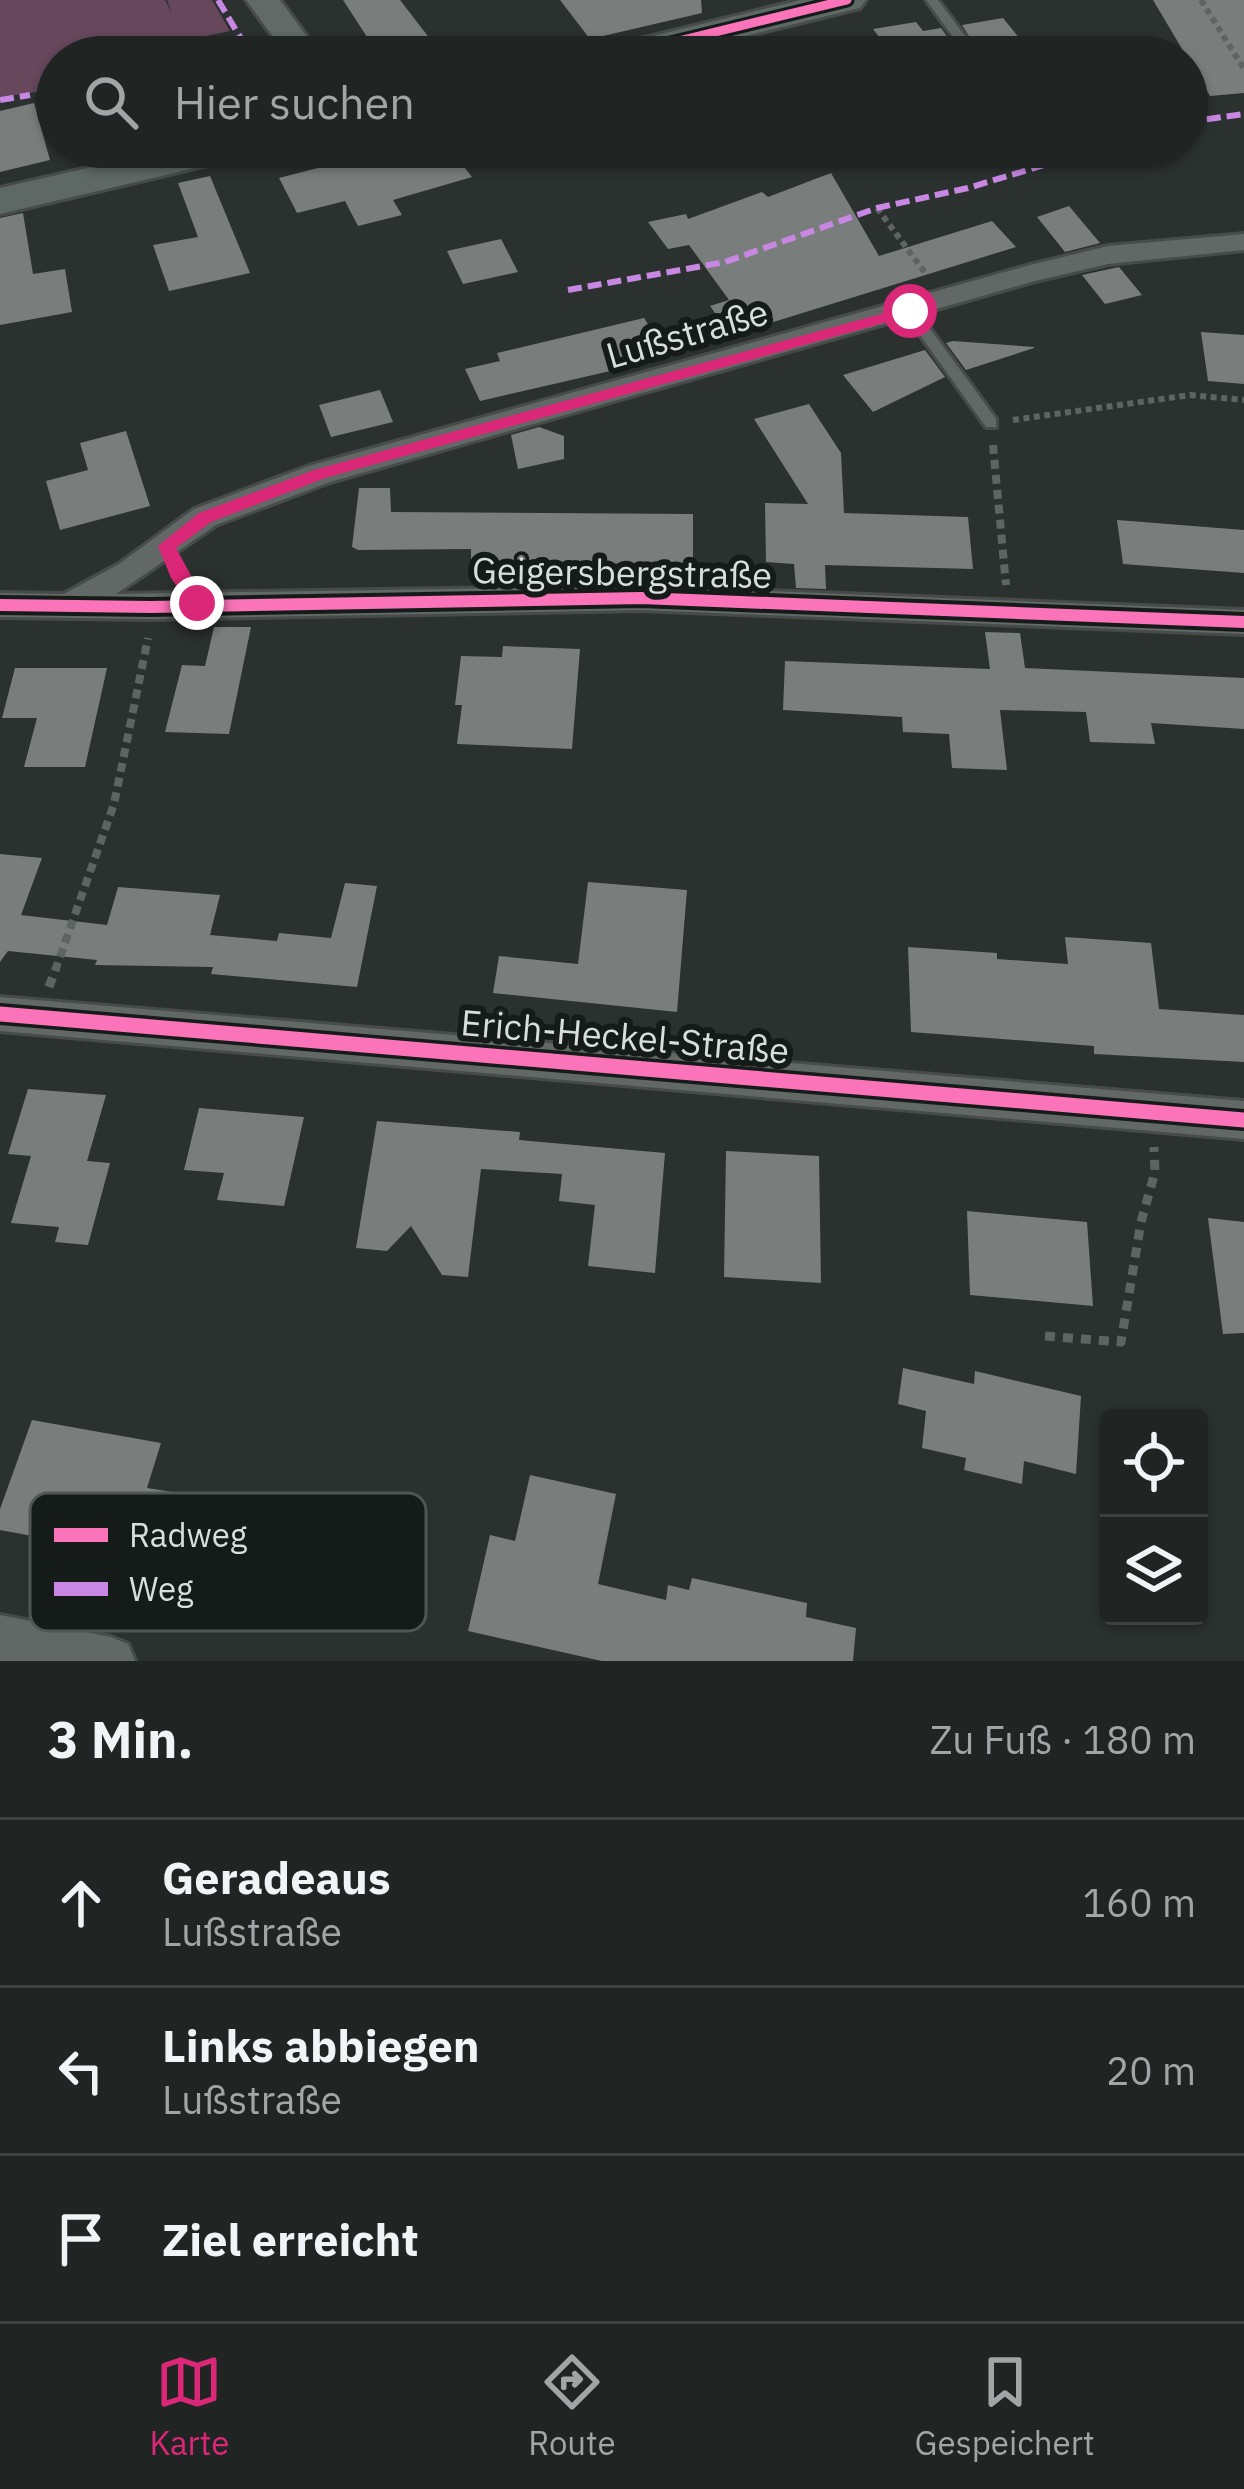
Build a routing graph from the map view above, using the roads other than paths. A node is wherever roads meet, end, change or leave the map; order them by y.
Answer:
1 (263, 0) edge
2 (847, 0) edge
3 (932, 0) edge
4 (290, 36) edge
5 (699, 36) edge
6 (959, 36) edge
7 (142, 168) edge
8 (0, 201) edge
9 (1244, 242) edge
10 (910, 311) junction
11 (991, 423) road end
12 (167, 546) junction
13 (197, 603) junction
14 (72, 604) junction
15 (0, 605) edge
16 (1244, 622) edge
17 (0, 1014) edge
18 (1244, 1120) edge
19 (0, 1640) edge
20 (111, 1661) edge

1 - 4 main road
2 - 5 main road
3 - 6 lane
7 - 8 main road
9 - 10 street, Lußstraße
10 - 11 lane
10 - 12 street, Lußstraße
12 - 13 street
12 - 14 street, Lußstraße
13 - 14 street, Geigersbergstraße
13 - 16 street, Geigersbergstraße
14 - 15 street, Geigersbergstraße
17 - 18 street, Erich-Heckel-Straße
19 - 20 street

